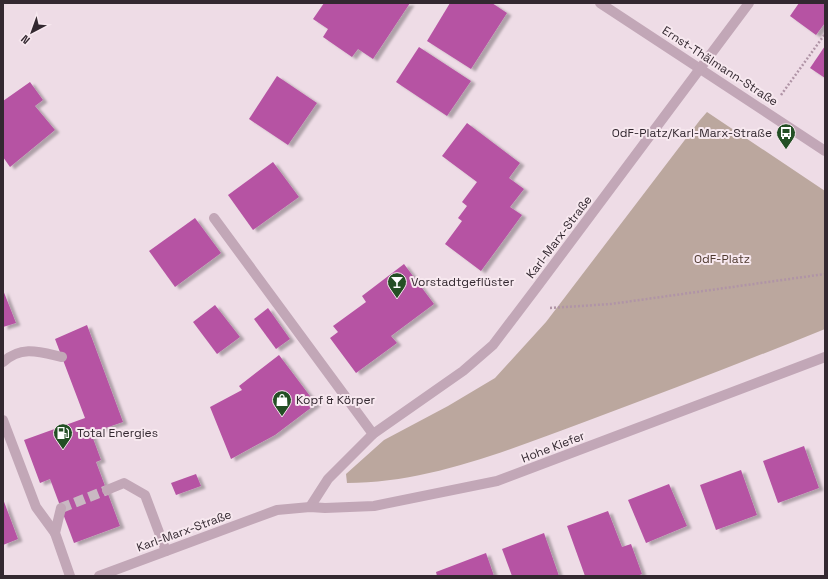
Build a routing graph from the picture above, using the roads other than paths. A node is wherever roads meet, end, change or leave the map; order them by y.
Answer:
1 (600, 3) edge
2 (749, 3) edge
3 (701, 69) junction
4 (825, 151) edge
5 (214, 218) dead end
6 (62, 357) dead end
7 (825, 358) edge
8 (3, 362) edge
9 (3, 420) edge
10 (373, 434) junction
11 (107, 490) tunnel mouth
12 (310, 507) junction
13 (61, 508) dead end
14 (278, 510) joint
15 (55, 533) junction
16 (166, 551) junction
17 (70, 576) edge
18 (99, 576) edge

1 - 3 street, Ernst-Thälmann-Straße
2 - 3 street, Karl-Marx-Straße
3 - 4 street, Ernst-Thälmann-Straße
3 - 10 street, Karl-Marx-Straße
5 - 10 street
6 - 8 street
7 - 12 street, Hohe Kiefer
9 - 15 street
10 - 12 street, Karl-Marx-Straße
11 - 16 street
12 - 14 street, Hohe Kiefer
13 - 15 street
14 - 16 street, Karl-Marx-Straße
15 - 17 street
16 - 18 street, Karl-Marx-Straße

